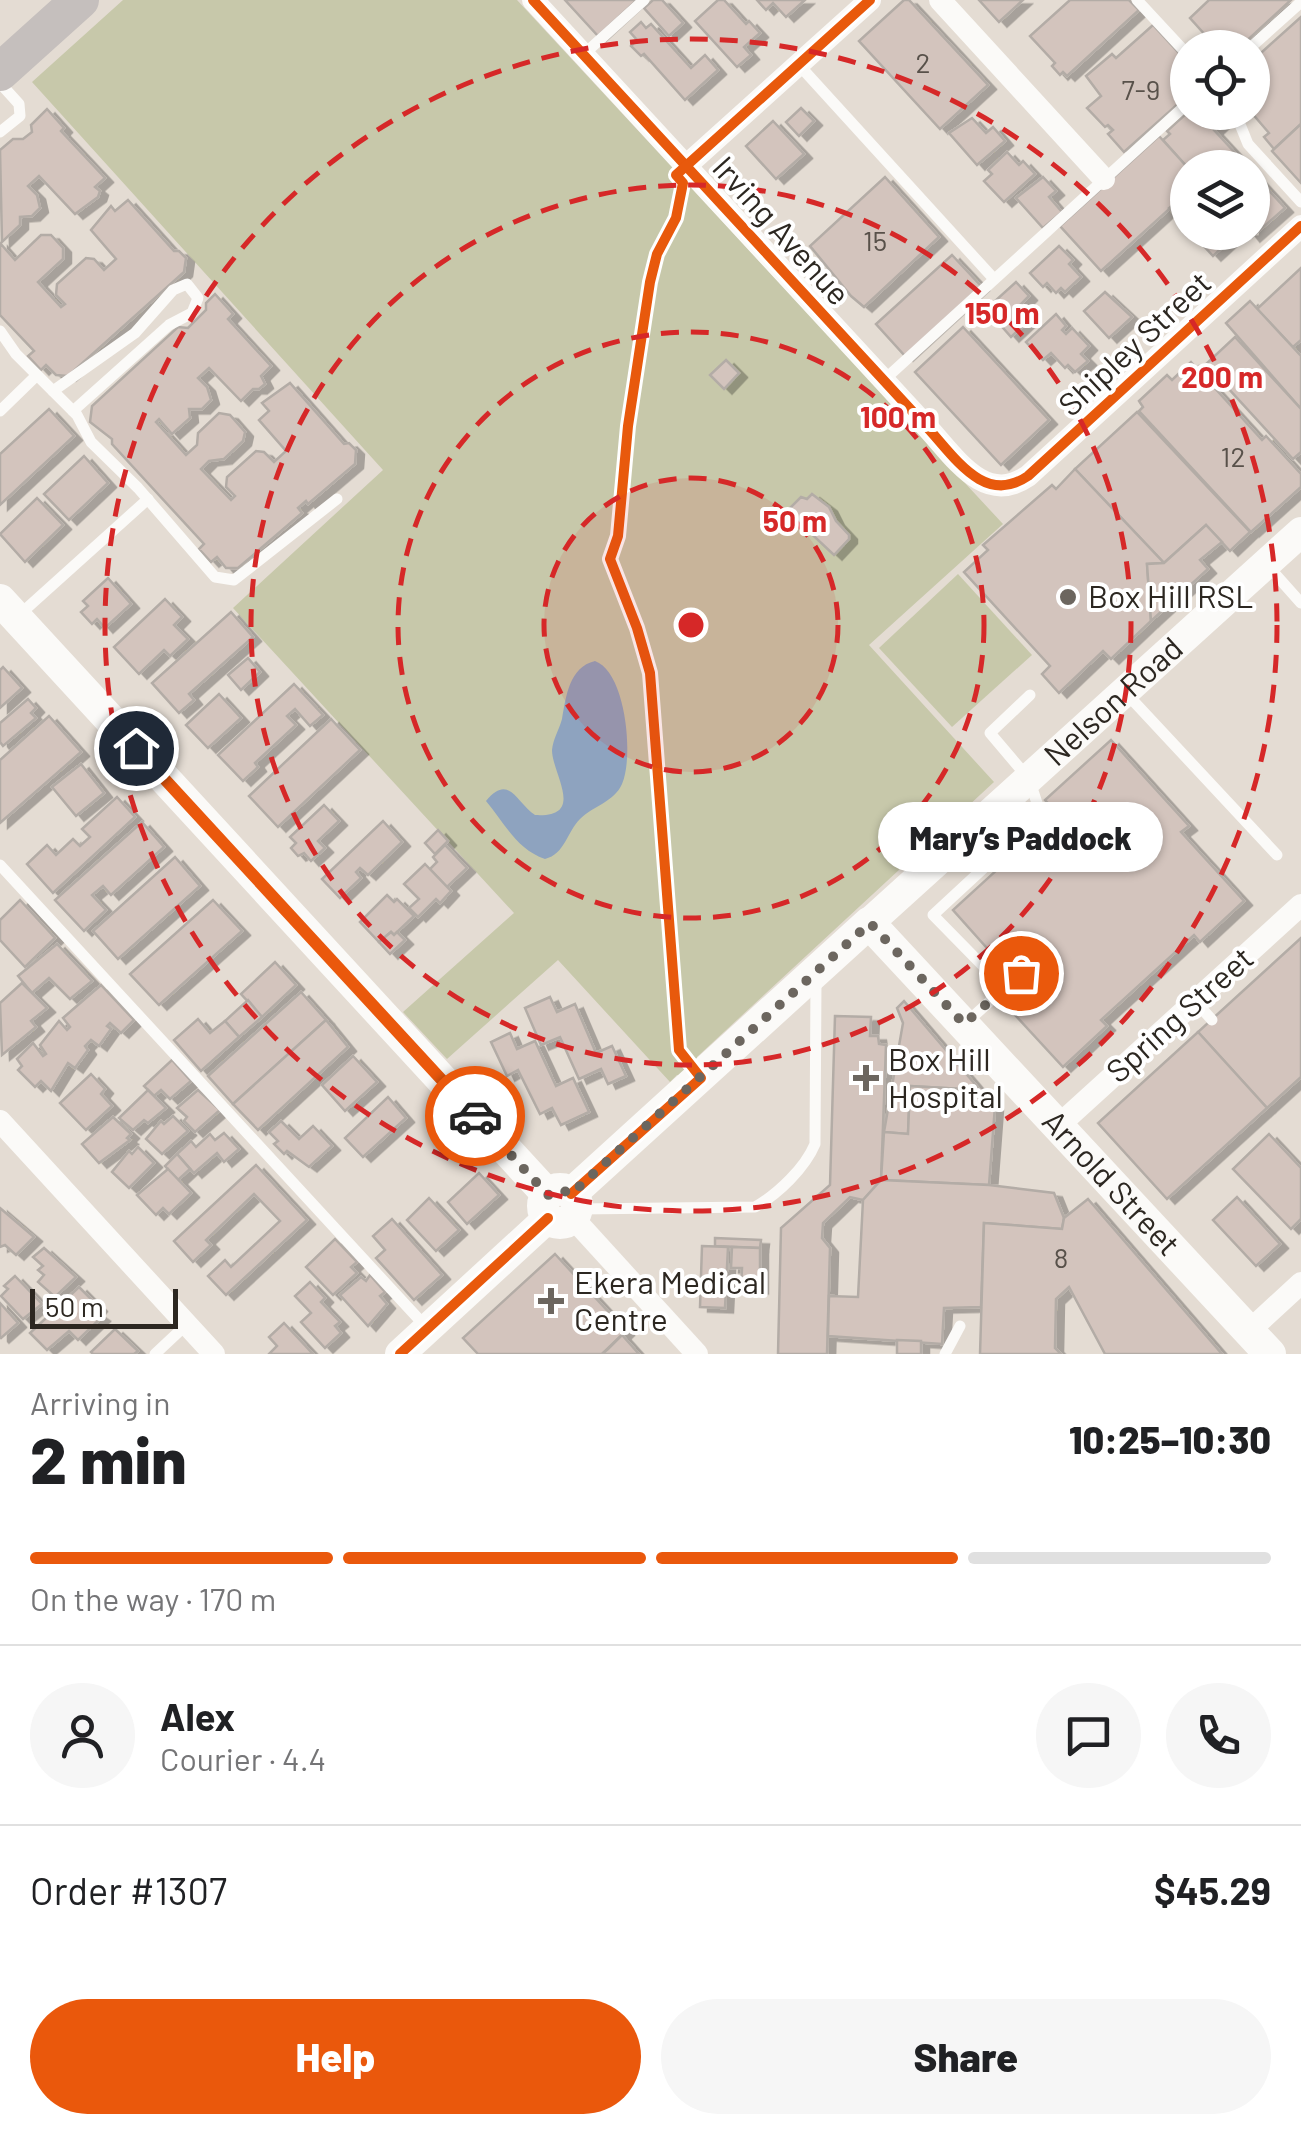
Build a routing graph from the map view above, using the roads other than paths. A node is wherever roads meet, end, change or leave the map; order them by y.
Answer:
1 (80, 0) edge
2 (533, 0) edge
3 (644, 0) edge
4 (870, 0) edge
5 (940, 0) edge
6 (1137, 0) edge
7 (1301, 2) edge
8 (1270, 30) edge
9 (1170, 36) edge
10 (583, 54) junction
11 (799, 64) junction
12 (0, 72) edge
13 (0, 83) edge
14 (1170, 119) edge
15 (1242, 130) edge
16 (0, 132) edge
17 (687, 165) junction
18 (1104, 179) junction
19 (1301, 202) edge
20 (1301, 226) edge
21 (994, 279) junction
22 (0, 331) edge
23 (37, 376) junction
24 (884, 380) junction
25 (53, 391) junction
26 (0, 411) edge
27 (73, 411) junction
28 (998, 488) joint
29 (337, 499) dead end
30 (148, 500) junction
31 (1301, 532) edge
32 (1266, 564) junction
33 (1301, 603) edge
34 (8, 609) edge
35 (1125, 692) junction
36 (1030, 696) dead end
37 (1030, 779) junction
38 (1277, 856) dead end
39 (0, 865) edge
40 (1301, 905) edge
41 (870, 923) junction
42 (816, 972) junction
43 (1195, 1002) junction
44 (1212, 1020) dead end
45 (964, 1024) junction
46 (0, 1121) edge
47 (1058, 1126) junction
48 (563, 1207) junction
49 (1301, 1283) edge
50 (187, 1324) junction
51 (960, 1326) dead end
52 (427, 1328) junction
53 (1260, 1342) edge
54 (154, 1354) edge
55 (214, 1354) edge
56 (400, 1354) edge
57 (697, 1354) edge
58 (945, 1354) edge

1 - 12 main road
2 - 10 street, Irving Avenue
3 - 10 lane
4 - 11 street
5 - 18 street
6 - 9 lane
7 - 8 lane
10 - 17 street, Irving Avenue
11 - 17 street
11 - 21 lane
13 - 16 lane
14 - 18 lane
15 - 19 lane
17 - 24 street, Irving Avenue
18 - 21 lane
20 - 28 street, Shipley Street
21 - 24 lane
22 - 23 lane
23 - 25 lane
23 - 26 lane
24 - 28 street, Irving Avenue
25 - 27 lane
25 - 27 lane
27 - 30 lane
29 - 30 lane
30 - 34 lane
31 - 32 street, Nelson Road
32 - 33 lane
32 - 35 street, Nelson Road
34 - 48 main road
35 - 37 street, Nelson Road
35 - 38 lane
36 - 37 lane
37 - 41 street, Nelson Road
37 - 45 lane
39 - 52 lane
40 - 43 street, Spring Street
41 - 42 main road, Nelson Road
41 - 45 main road, Arnold Street
42 - 48 main road, Nelson Road
42 - 48 lane
43 - 44 lane
43 - 47 street, Spring Street
45 - 47 main road, Arnold Street
46 - 50 street
47 - 53 main road, Arnold Street
48 - 52 street, Nelson Road
48 - 57 street
49 - 53 street
50 - 54 lane
50 - 55 street
51 - 58 lane
52 - 56 street, Nelson Road

